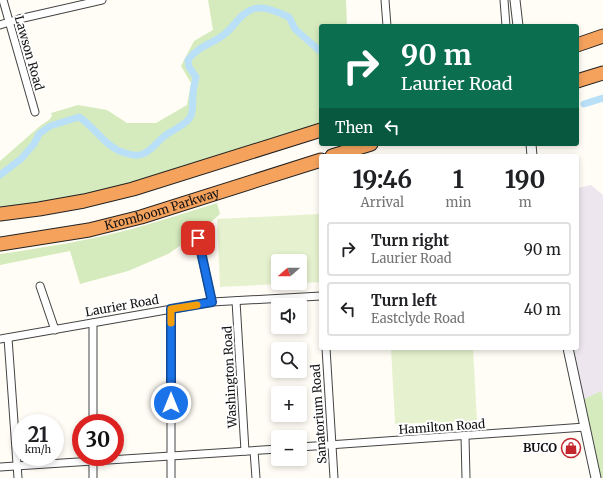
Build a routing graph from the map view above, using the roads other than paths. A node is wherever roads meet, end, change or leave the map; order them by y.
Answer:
1 (3, 0) edge
2 (102, 0) edge
3 (384, 0) edge
4 (504, 0) edge
5 (515, 0) edge
6 (9, 22) junction
7 (386, 24) edge
8 (506, 24) edge
9 (518, 24) edge
10 (0, 25) edge
11 (603, 36) edge
12 (579, 44) edge
13 (603, 44) edge
14 (579, 51) edge
15 (603, 73) edge
16 (603, 80) edge
17 (579, 81) edge
18 (579, 86) edge
19 (35, 112) dead end
20 (319, 131) edge
21 (364, 146) edge
22 (338, 154) edge
23 (319, 161) edge
24 (0, 214) edge
25 (198, 238) dead end
26 (0, 244) edge
27 (40, 286) dead end
28 (319, 296) edge
29 (236, 301) junction
30 (212, 302) junction
31 (171, 309) junction
32 (93, 323) junction
33 (55, 330) junction
34 (8, 338) junction
35 (0, 339) edge
36 (326, 350) edge
37 (568, 350) edge
38 (13, 414) edge
39 (93, 414) edge
40 (585, 427) junction
41 (465, 436) junction
42 (332, 445) junction
43 (307, 447) edge
44 (271, 449) edge
45 (254, 450) junction
46 (245, 451) junction
47 (171, 456) junction
48 (124, 458) edge
49 (17, 466) joint
50 (93, 466) edge
51 (0, 467) edge
52 (18, 478) edge
53 (93, 478) edge
54 (171, 478) edge
55 (256, 478) edge
56 (334, 478) edge
57 (466, 478) edge
58 (596, 478) edge

1 - 6 street, Lawson Road
2 - 6 street
3 - 7 street
4 - 8 street
5 - 9 street
6 - 10 street
6 - 19 street, Lawson Road
11 - 12 highway
13 - 14 highway
15 - 17 highway
16 - 18 highway
20 - 24 highway
21 - 22 highway
23 - 26 highway, Kromboom Parkway
25 - 30 street
27 - 33 street
28 - 29 street, Laurier Road
29 - 30 street, Laurier Road
29 - 46 street, Washington Road
30 - 31 street, Laurier Road
31 - 32 street, Laurier Road
31 - 47 street
32 - 33 street, Laurier Road
32 - 39 street
33 - 34 street, Laurier Road
34 - 35 street, Laurier Road
34 - 38 street
36 - 42 street, Sanatorium Road
37 - 40 street
40 - 41 street, Hamilton Road
40 - 58 street
41 - 42 street, Hamilton Road
41 - 57 street
42 - 43 street, Hamilton Road
42 - 56 street, Sanatorium Road
44 - 45 street
45 - 46 street
45 - 55 street
46 - 47 street
47 - 48 street
47 - 54 street
49 - 51 street
49 - 52 street
50 - 53 street

